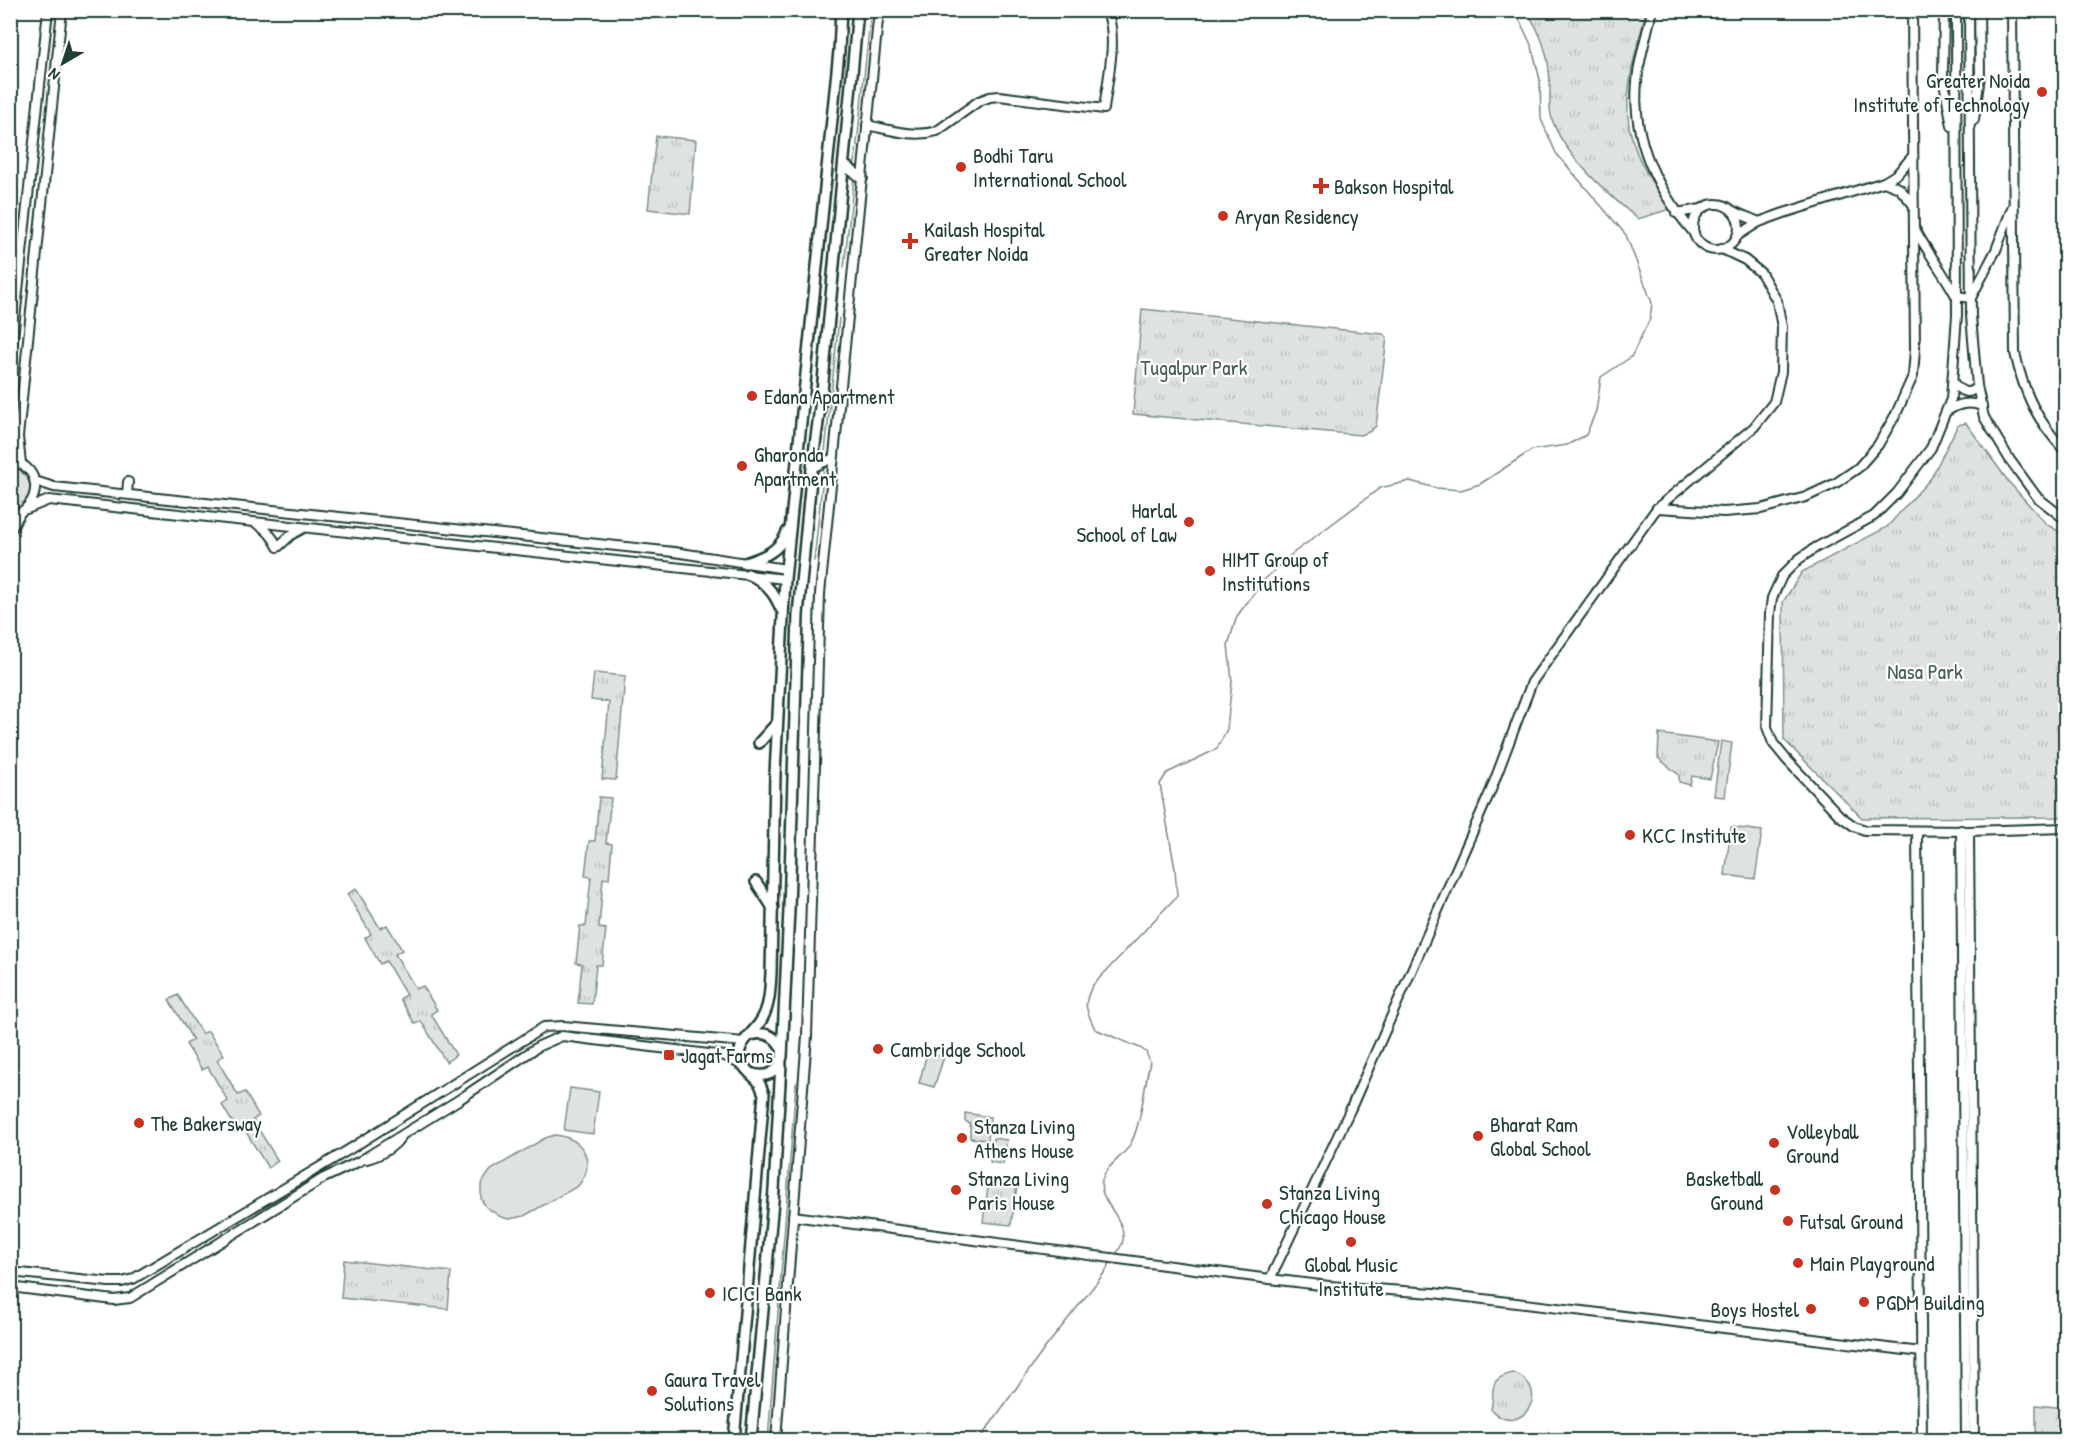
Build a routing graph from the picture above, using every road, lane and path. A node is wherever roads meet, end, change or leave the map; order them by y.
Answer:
1 (48, 10) edge
2 (62, 10) edge
3 (841, 10) edge
4 (858, 10) edge
5 (879, 10) edge
6 (1106, 10) edge
7 (1652, 10) edge
8 (1912, 10) edge
9 (1944, 10) edge
10 (1956, 10) edge
11 (1969, 10) edge
12 (1979, 10) edge
13 (2012, 10) edge
14 (867, 125) junction
15 (1956, 145) junction
16 (1970, 145) junction
17 (1913, 156) junction
18 (843, 165) junction
19 (862, 178) junction
20 (1884, 182) junction
21 (2013, 204) junction
22 (1914, 205) junction
23 (1702, 209) junction
24 (1732, 210) junction
25 (1676, 213) junction
26 (1759, 222) junction
27 (1914, 226) junction
28 (1694, 233) junction
29 (1736, 238) junction
30 (1722, 249) junction
31 (1745, 260) junction
32 (1956, 296) junction
33 (1971, 298) junction
34 (1956, 327) junction
35 (1972, 336) junction
36 (10, 366) edge
37 (1953, 382) junction
38 (1977, 386) junction
39 (804, 394) junction
40 (1982, 406) junction
41 (820, 408) junction
42 (1946, 412) junction
43 (2066, 452) edge
44 (833, 459) junction
45 (10, 460) edge
46 (21, 463) junction
47 (812, 468) junction
48 (35, 481) junction
49 (128, 482) dead end
50 (127, 494) junction
51 (1657, 508) junction
52 (24, 512) junction
53 (10, 517) edge
54 (2066, 520) edge
55 (252, 522) junction
56 (790, 524) junction
57 (306, 528) junction
58 (10, 531) edge
59 (745, 563) junction
60 (748, 574) junction
61 (785, 574) junction
62 (783, 614) junction
63 (777, 723) junction
64 (759, 742) dead end
65 (776, 752) junction
66 (794, 762) junction
67 (2066, 828) edge
68 (1917, 831) junction
69 (1965, 831) junction
70 (756, 882) dead end
71 (772, 908) junction
72 (654, 1024) dead end
73 (654, 1034) junction
74 (747, 1039) junction
75 (782, 1049) junction
76 (781, 1064) junction
77 (746, 1070) junction
78 (793, 1216) junction
79 (10, 1272) edge
80 (1270, 1279) junction
81 (10, 1287) edge
82 (1921, 1352) junction
83 (734, 1440) edge
84 (751, 1440) edge
85 (776, 1440) edge
86 (1922, 1440) edge
87 (1966, 1440) edge
88 (1974, 1440) edge

1 - 36 street
2 - 46 street
3 - 39 main road
4 - 18 main road
5 - 14 street
6 - 14 street
7 - 25 street
8 - 17 street
9 - 15 street
10 - 15 street
11 - 16 street
12 - 16 street
13 - 21 street
14 - 19 street
15 - 32 street
16 - 33 street
17 - 20 street
17 - 22 street
18 - 19 main road
18 - 41 main road
19 - 44 street
20 - 22 street
20 - 26 street
21 - 33 street
21 - 43 street
22 - 27 street
23 - 24 street
23 - 25 street
23 - 28 street
24 - 26 street
24 - 29 street
25 - 28 street
26 - 29 street
27 - 32 street
27 - 51 street
28 - 30 street
29 - 30 street
29 - 31 street
30 - 31 street
31 - 51 street
32 - 33 street
32 - 34 street
33 - 35 street
34 - 35 street
34 - 37 street
35 - 38 street
37 - 38 street
37 - 42 street
38 - 40 street
39 - 41 main road
39 - 56 main road
40 - 42 street
40 - 54 street
41 - 47 main road
42 - 68 street
44 - 47 street
44 - 78 street
45 - 46 street
46 - 48 street
47 - 66 main road
48 - 50 street
48 - 52 street
49 - 50 street
50 - 59 street
51 - 80 street
52 - 53 street
52 - 55 street
52 - 58 street
55 - 57 street
55 - 57 street
56 - 59 main road
56 - 61 main road
57 - 60 street
59 - 61 street
60 - 61 street
60 - 62 main road
61 - 62 main road
62 - 63 main road
63 - 64 main road
63 - 65 main road
65 - 66 main road
65 - 71 main road
66 - 75 main road
67 - 69 street
68 - 69 street
68 - 82 street
69 - 87 street
69 - 88 street
70 - 71 main road
71 - 74 main road
72 - 73 street
73 - 74 street
73 - 79 street
74 - 75 main road
74 - 77 main road
75 - 76 main road
76 - 77 main road
76 - 84 main road
77 - 81 street
77 - 83 main road
78 - 80 street
78 - 85 street
80 - 82 street
82 - 86 street

